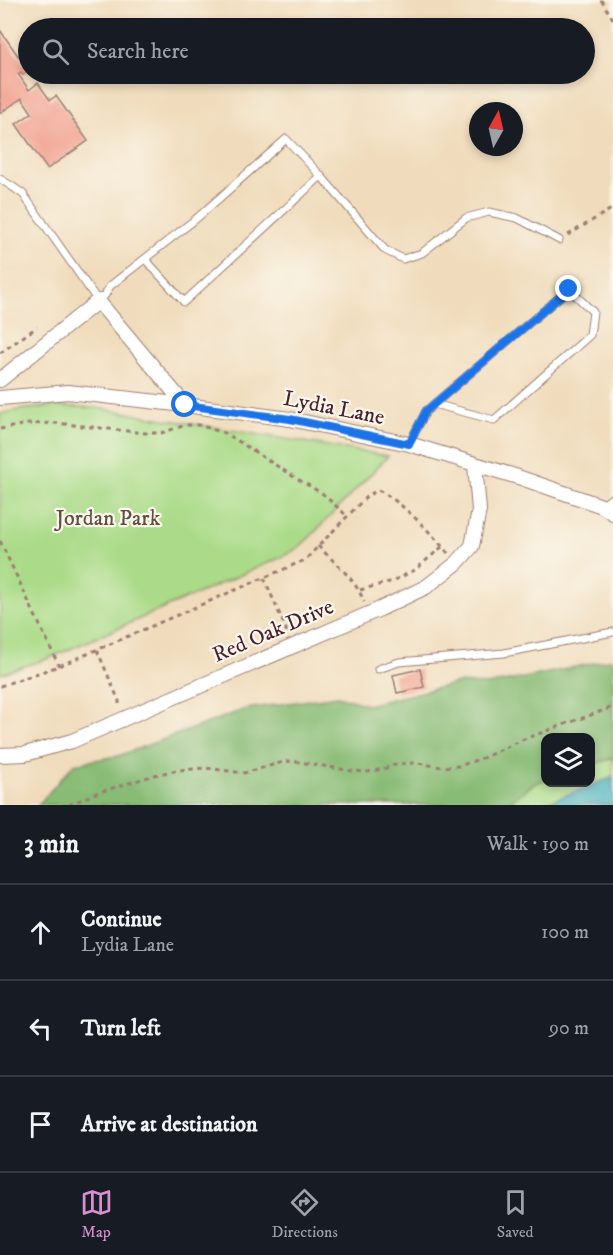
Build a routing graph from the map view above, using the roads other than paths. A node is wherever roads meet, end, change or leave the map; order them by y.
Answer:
1 (321, 176) junction
2 (0, 179) edge
3 (559, 240) road end
4 (145, 259) junction
5 (98, 301) junction
6 (0, 380) edge
7 (0, 398) edge
8 (434, 404) junction
9 (185, 405) junction
10 (409, 444) junction
11 (475, 465) junction
12 (609, 505) edge
13 (613, 632) edge
14 (378, 669) dead end
15 (0, 755) edge

1 - 3 lane
1 - 4 lane
1 - 4 lane
2 - 5 lane
4 - 5 lane
5 - 6 street
5 - 9 street
7 - 9 street, Lydia Lane
8 - 8 lane
8 - 10 lane
9 - 10 street, Lydia Lane
10 - 11 street, Lydia Lane
11 - 12 street, Lydia Lane
11 - 15 street, Red Oak Drive
13 - 14 lane

